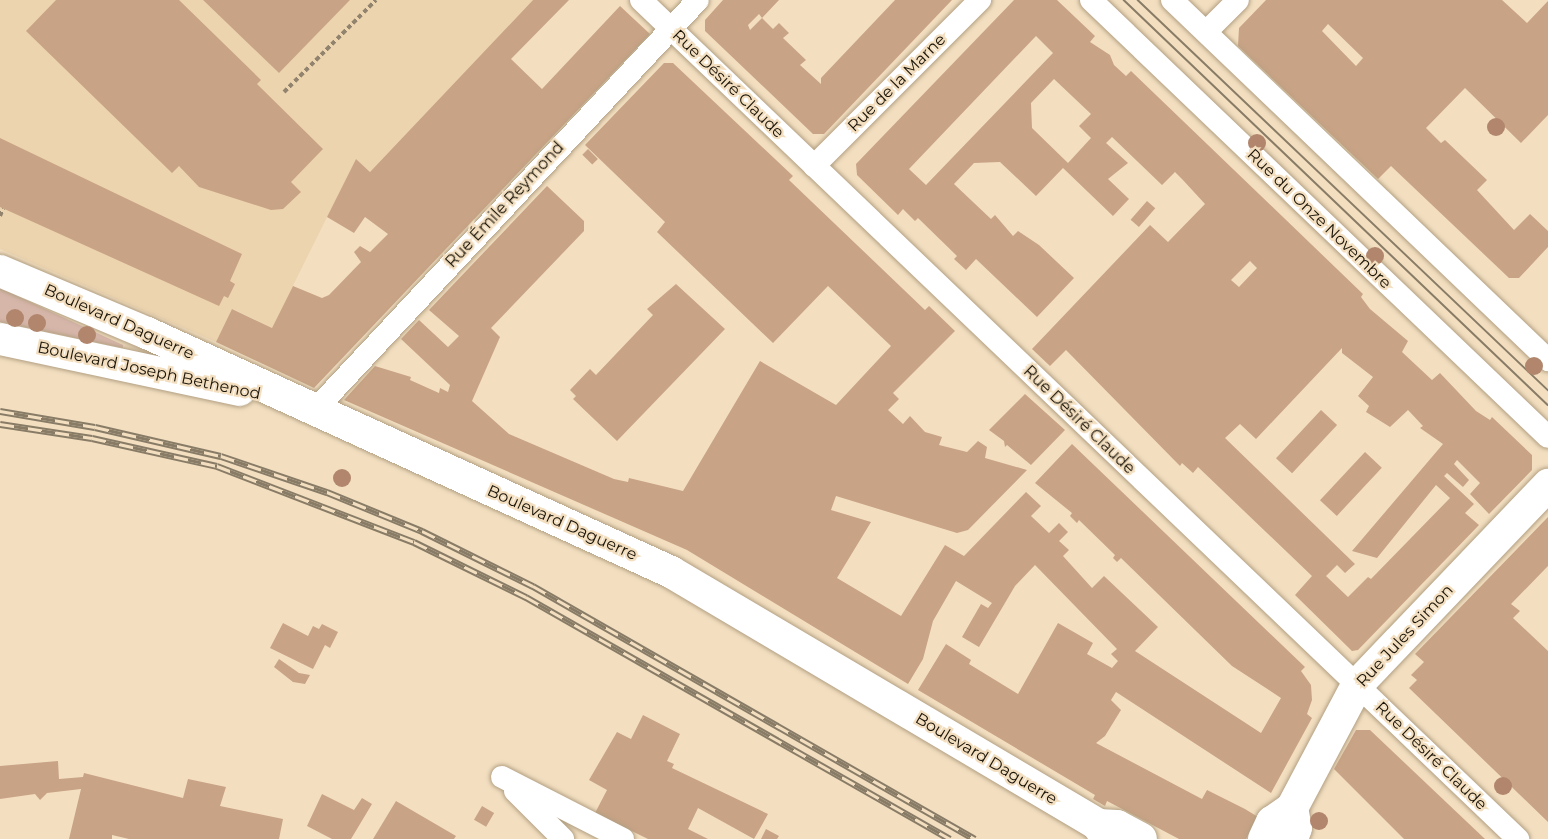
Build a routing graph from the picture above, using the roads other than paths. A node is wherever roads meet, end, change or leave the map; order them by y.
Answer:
1 (641, 0) edge
2 (698, 0) edge
3 (980, 0) edge
4 (1091, 0) edge
5 (1172, 0) edge
6 (1238, 0) edge
7 (670, 28) junction
8 (1206, 32) junction
9 (814, 166) junction
10 (0, 271) edge
11 (147, 333) junction
12 (0, 339) edge
13 (1548, 360) edge
14 (183, 378) junction
15 (306, 407) junction
16 (1548, 437) edge
17 (1548, 485) edge
18 (1357, 686) junction
19 (1292, 824) edge
20 (1102, 832) edge
21 (563, 839) edge
22 (622, 839) edge
23 (1141, 839) edge
24 (1264, 839) edge
25 (1518, 839) edge

1 - 7 street, Rue Désiré Claude
2 - 7 street, Rue Émile Reymond
3 - 9 street, Rue de la Marne
4 - 16 street, Rue du Onze Novembre
5 - 8 street
6 - 8 street
7 - 9 street, Rue Désiré Claude
7 - 15 street, Rue Émile Reymond
8 - 13 street
9 - 18 street, Rue Désiré Claude
10 - 11 main road, Boulevard Daguerre
11 - 14 main road
11 - 15 main road, Boulevard Daguerre
12 - 14 main road, Boulevard Joseph Bethenod
14 - 15 main road, Boulevard Joseph Bethenod
15 - 20 main road, Boulevard Daguerre
17 - 18 main road, Rue Jules Simon
18 - 19 main road, Rue Jules Simon
18 - 25 street, Rue Désiré Claude
19 - 24 main road, Rue Jules Simon
20 - 23 main road, Boulevard Daguerre
21 - 22 street

